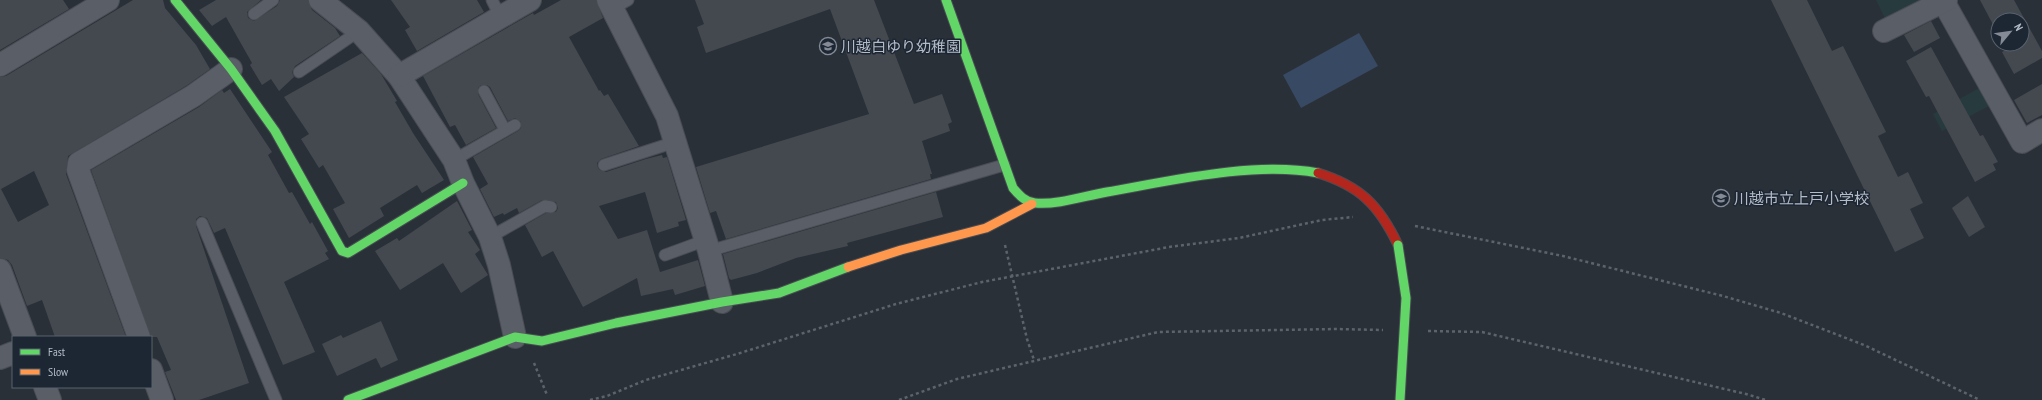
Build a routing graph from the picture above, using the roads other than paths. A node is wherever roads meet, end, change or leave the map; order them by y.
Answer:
1 (108, 0) edge
2 (175, 0) edge
3 (273, 0) edge
4 (320, 0) edge
5 (530, 0) edge
6 (946, 0) edge
7 (1945, 1) edge
8 (616, 3) edge
9 (496, 8) edge
10 (254, 14) dead end
11 (359, 31) junction
12 (1884, 31) dead end
13 (0, 65) edge
14 (231, 69) junction
15 (299, 72) dead end
16 (399, 76) junction
17 (484, 91) dead end
18 (2042, 130) edge
19 (675, 142) junction
20 (454, 160) junction
21 (604, 165) dead end
22 (1004, 165) junction
23 (463, 183) junction
24 (1032, 204) junction
25 (551, 207) dead end
26 (202, 223) dead end
27 (490, 237) junction
28 (707, 246) junction
29 (665, 255) dead end
30 (0, 270) edge
31 (722, 302) junction
32 (25, 336) edge
33 (139, 336) edge
34 (515, 337) junction
35 (12, 353) edge
36 (0, 358) edge
37 (152, 373) edge
38 (45, 388) edge
39 (50, 400) edge
40 (162, 400) edge
41 (276, 400) edge
42 (348, 400) edge
43 (1400, 400) edge

1 - 13 street
2 - 14 street
3 - 10 lane
4 - 11 street
5 - 9 street
6 - 22 street
7 - 12 street
7 - 18 street
8 - 19 street
9 - 16 street
11 - 15 lane
11 - 16 street
14 - 23 street
14 - 33 street
16 - 20 street
17 - 20 lane
19 - 21 lane
19 - 28 street
20 - 23 street
22 - 24 street
22 - 28 lane
23 - 27 street
24 - 31 street
24 - 43 street, bridge
25 - 27 lane
26 - 41 lane
27 - 34 street
28 - 29 lane
28 - 31 street
30 - 32 street
31 - 34 street
34 - 42 street
35 - 36 street
37 - 40 street
38 - 39 street

